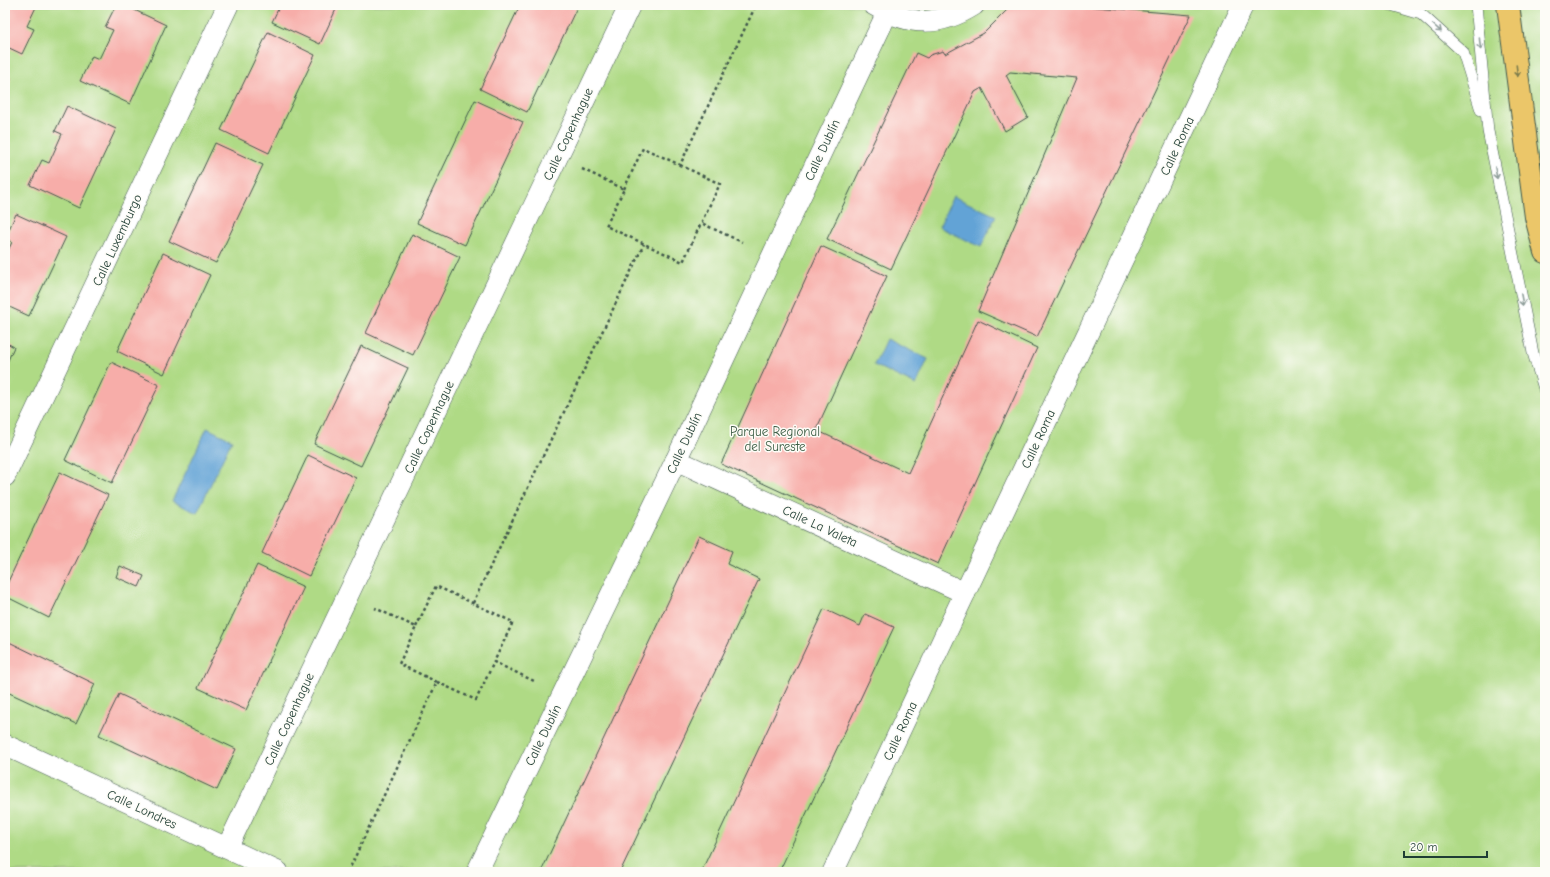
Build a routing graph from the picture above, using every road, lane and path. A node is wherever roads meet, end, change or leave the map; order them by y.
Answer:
1 (228, 5) edge
2 (630, 5) edge
3 (756, 5) edge
4 (974, 5) edge
5 (1243, 5) edge
6 (1391, 5) edge
7 (1476, 5) edge
8 (1508, 5) edge
9 (881, 9) edge
10 (1488, 131) junction
11 (680, 165) junction
12 (582, 169) dead end
13 (624, 189) junction
14 (701, 223) junction
15 (742, 242) dead end
16 (644, 244) junction
17 (1545, 252) edge
18 (1545, 392) edge
19 (676, 460) junction
20 (5, 476) edge
21 (965, 593) junction
22 (473, 603) junction
23 (375, 608) dead end
24 (416, 627) junction
25 (494, 662) junction
26 (534, 681) dead end
27 (437, 682) junction
28 (5, 745) edge
29 (228, 848) junction
30 (278, 872) edge
31 (348, 872) edge
32 (477, 872) edge
33 (833, 872) edge

1 - 20 street, Calle Luxemburgo
2 - 29 street, Calle Copenhague
3 - 11 path
4 - 9 street
5 - 21 street, Calle Roma
6 -> 10 lane
7 -> 10 lane
8 -> 17 main road
9 - 19 street, Calle Dublín
10 -> 18 lane
11 - 13 path
11 - 14 path
12 - 13 path
13 - 16 path
14 - 15 path
14 - 16 path
16 - 22 path
19 - 21 street, Calle La Valeta
19 - 32 street, Calle Dublín
21 - 33 street, Calle Roma
22 - 24 path
22 - 25 path
23 - 24 path
24 - 27 path
25 - 26 path
25 - 27 path
27 - 31 path
28 - 29 street, Calle Londres
29 - 30 street, Calle Londres

